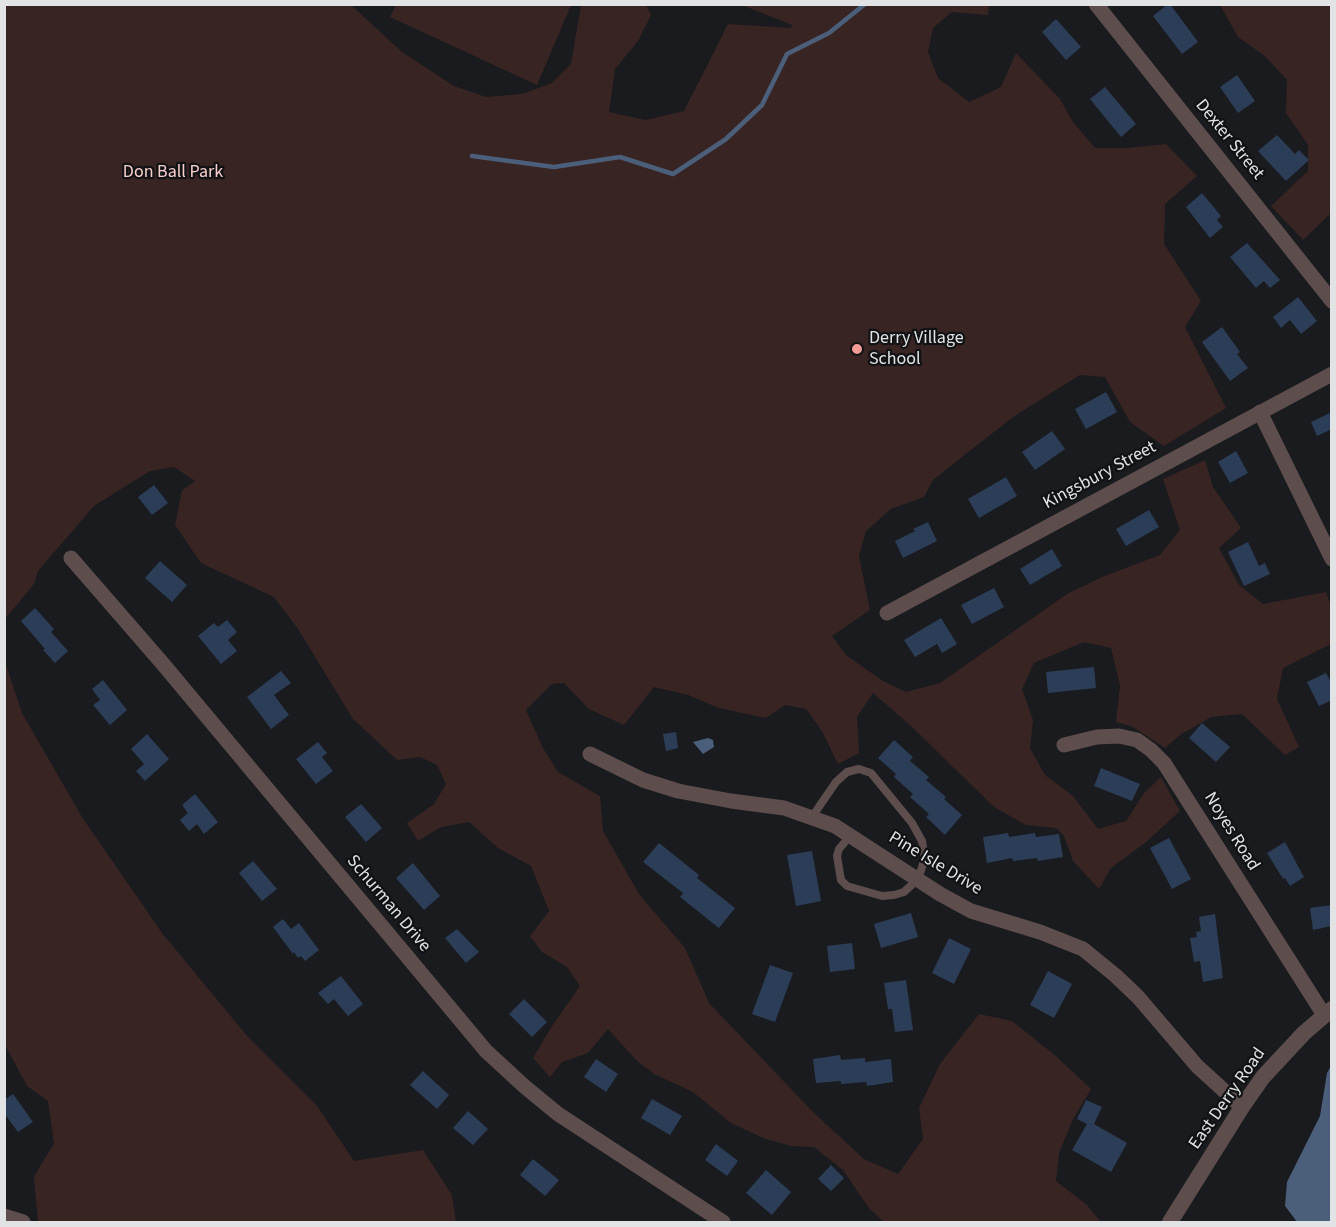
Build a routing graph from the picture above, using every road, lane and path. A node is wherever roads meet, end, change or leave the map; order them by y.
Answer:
1 (1096, 4) edge
2 (1332, 301) edge
3 (1332, 374) edge
4 (1260, 412) junction
5 (70, 558) dead end
6 (1332, 559) edge
7 (887, 613) dead end
8 (1064, 746) dead end
9 (590, 754) dead end
10 (812, 817) junction
11 (850, 836) junction
12 (918, 879) junction
13 (1328, 1012) edge
14 (1242, 1107) junction
15 (4, 1216) edge
16 (23, 1222) edge
17 (723, 1222) edge
18 (1170, 1222) edge

1 - 2 street, Dexter Street
3 - 4 street, Kingsbury Street
4 - 6 street
4 - 7 street, Kingsbury Street
5 - 17 street, Schurman Drive
8 - 13 street, Noyes Road
9 - 10 street, Pine Isle Drive
10 - 11 street, Pine Isle Drive
10 - 12 lane
11 - 12 street, Pine Isle Drive
11 - 12 lane
12 - 14 street, Pine Isle Drive
13 - 14 street, East Derry Road
14 - 18 street, East Derry Road
15 - 16 street

